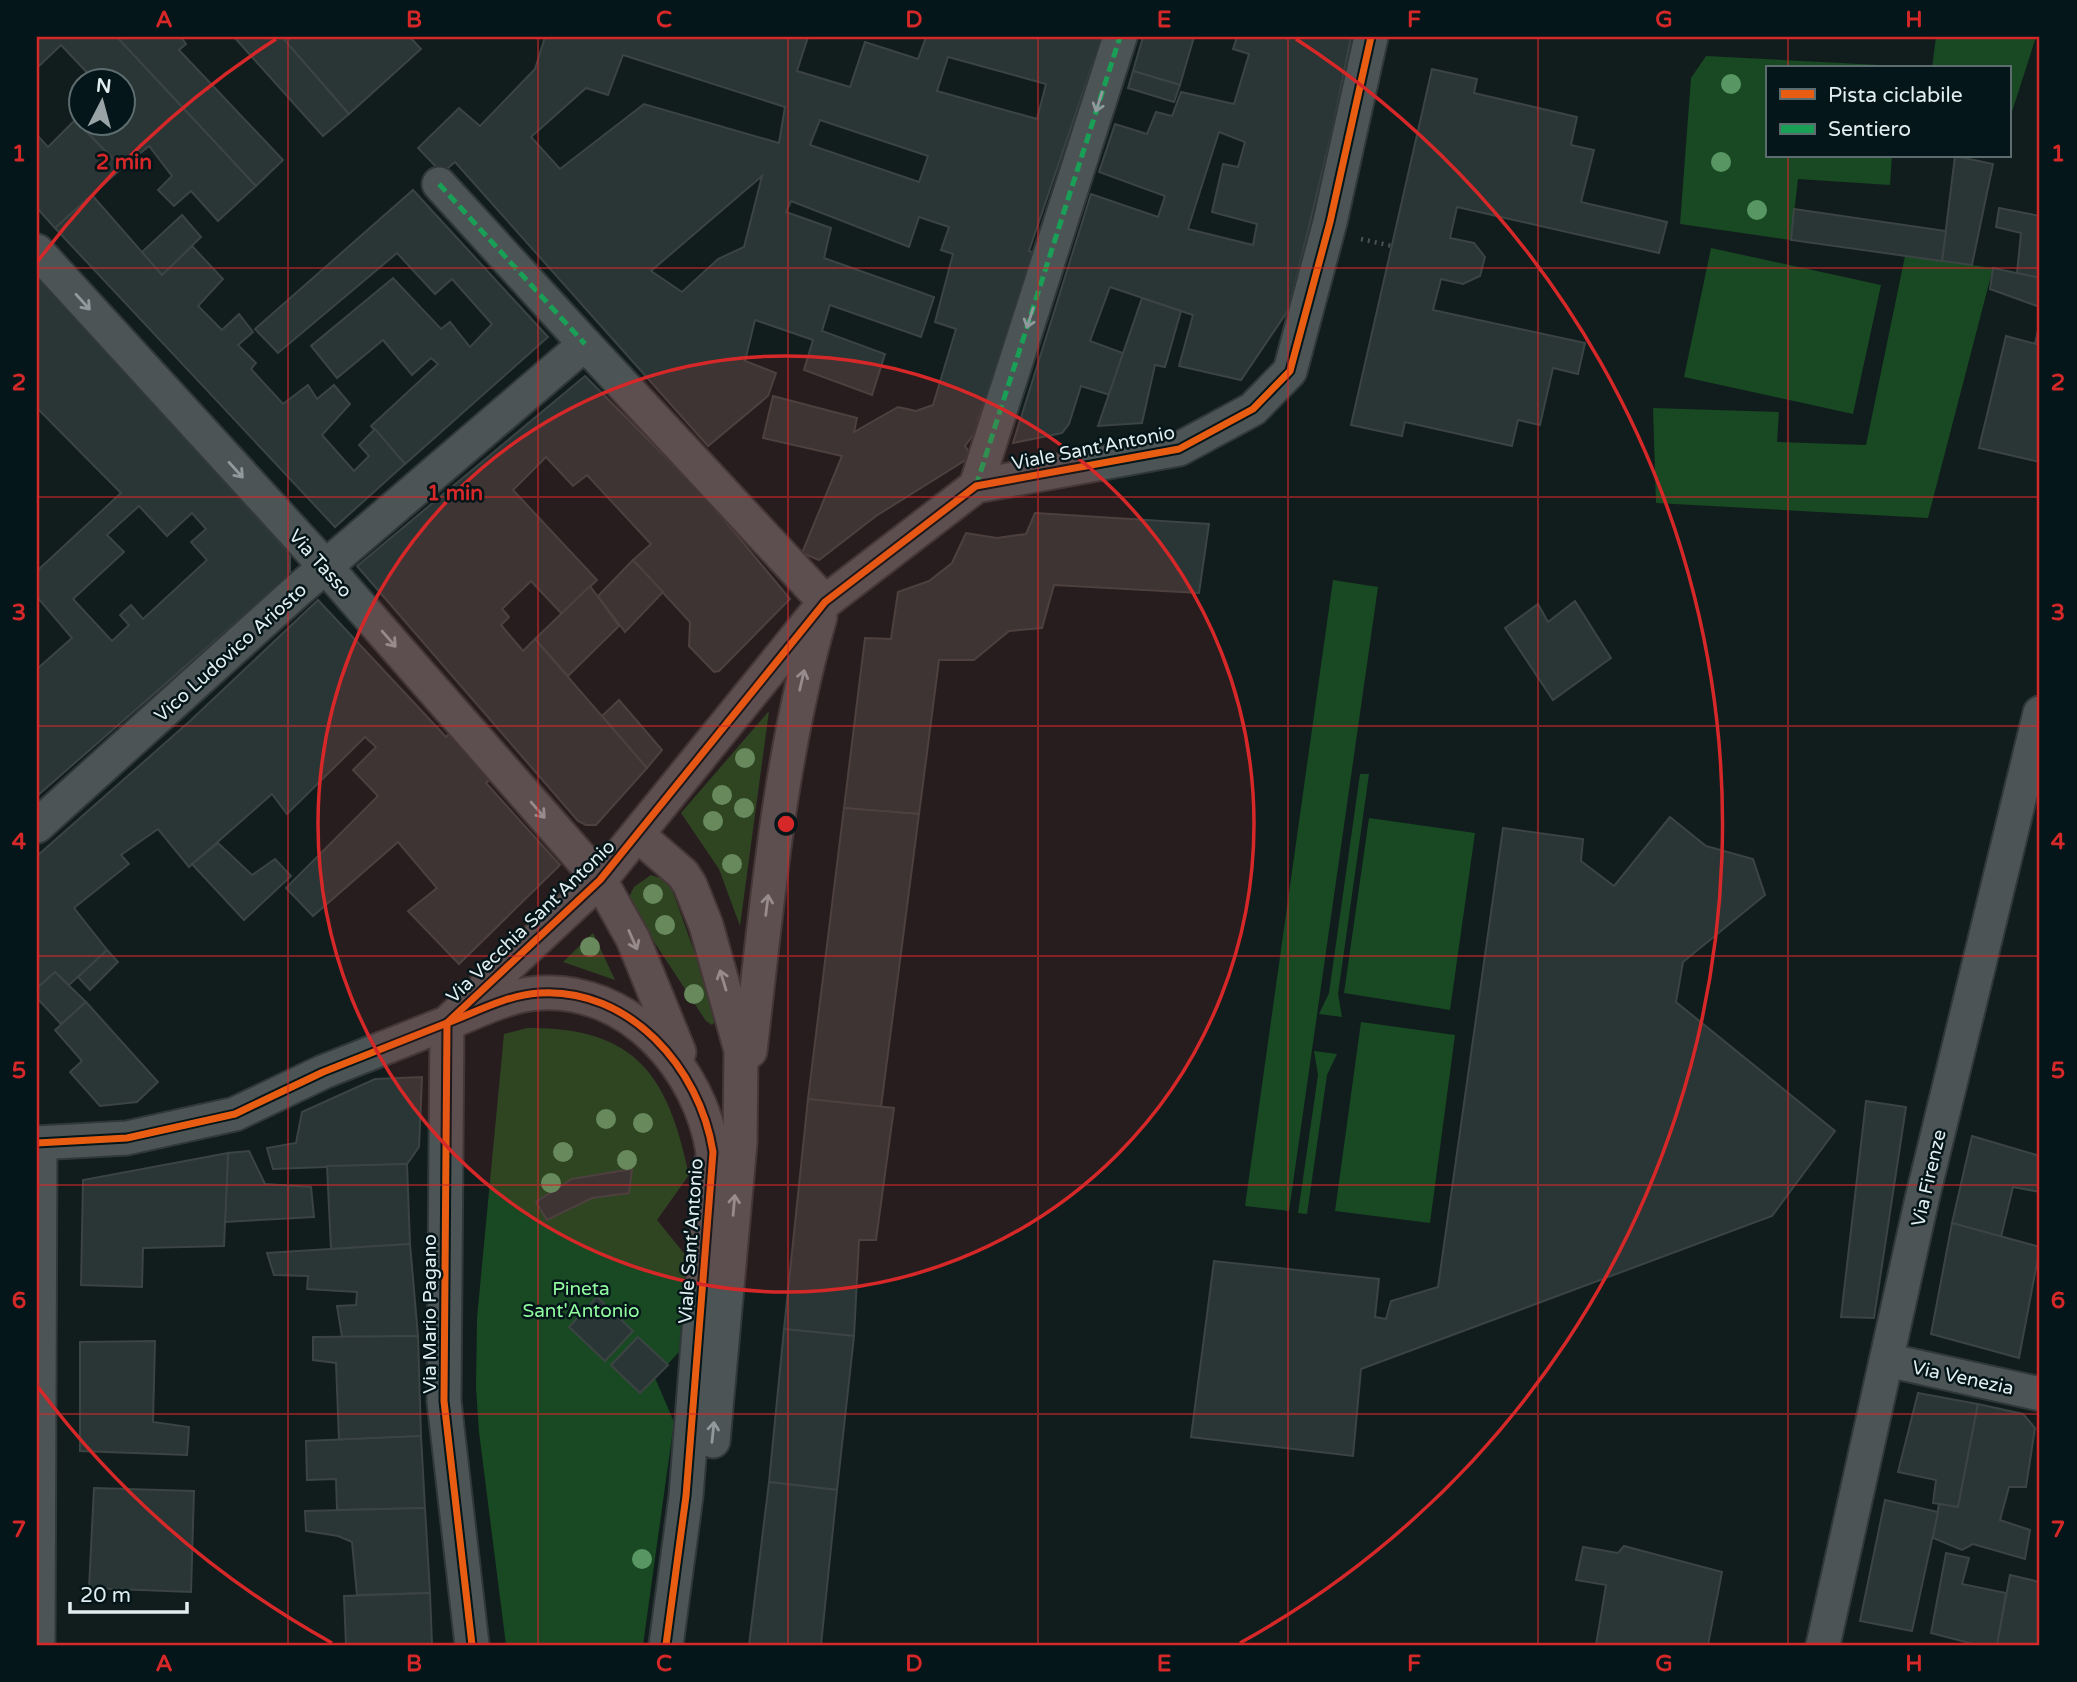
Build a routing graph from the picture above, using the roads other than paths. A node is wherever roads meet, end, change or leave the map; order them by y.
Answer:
1 (1120, 37) edge
2 (1371, 37) edge
3 (439, 184) dead end
4 (37, 251) edge
5 (585, 344) junction
6 (976, 486) junction
7 (325, 566) junction
8 (825, 602) junction
9 (2040, 713) edge
10 (37, 826) edge
11 (638, 835) junction
12 (600, 880) junction
13 (447, 1023) junction
14 (708, 1121) junction
15 (38, 1143) edge
16 (740, 1143) junction
17 (1886, 1360) junction
18 (2040, 1394) edge
19 (38, 1645) edge
20 (472, 1645) edge
21 (666, 1645) edge
22 (687, 1645) edge
23 (1826, 1645) edge

1 -> 6 street, Viale Sant'Antonio
2 - 6 street, Viale Sant'Antonio
3 - 5 street
4 -> 7 street, Via Tasso
5 - 7 street, Vico Ludovico Ariosto
5 - 8 street
6 - 8 street, Viale Sant'Antonio
7 - 10 street, Vico Ludovico Ariosto
7 -> 12 street, Via Tasso
8 - 11 street, Via Vecchia Sant'Antonio
16 -> 8 street, Viale Sant'Antonio
9 - 17 street, Via Firenze
11 - 12 street, Via Vecchia Sant'Antonio
16 -> 11 street, Viale Sant'Antonio
12 - 13 street, Via Vecchia Sant'Antonio
12 -> 14 street, Viale Sant'Antonio
13 - 14 street, Viale Sant'Antonio
13 - 15 street, Via Vecchia Sant'Antonio
13 - 20 street, Via Mario Pagano
14 - 21 street, Viale Sant'Antonio
15 - 19 street
22 -> 16 street, Viale Sant'Antonio
17 - 18 street, Via Venezia
17 - 23 street, Via Firenze

